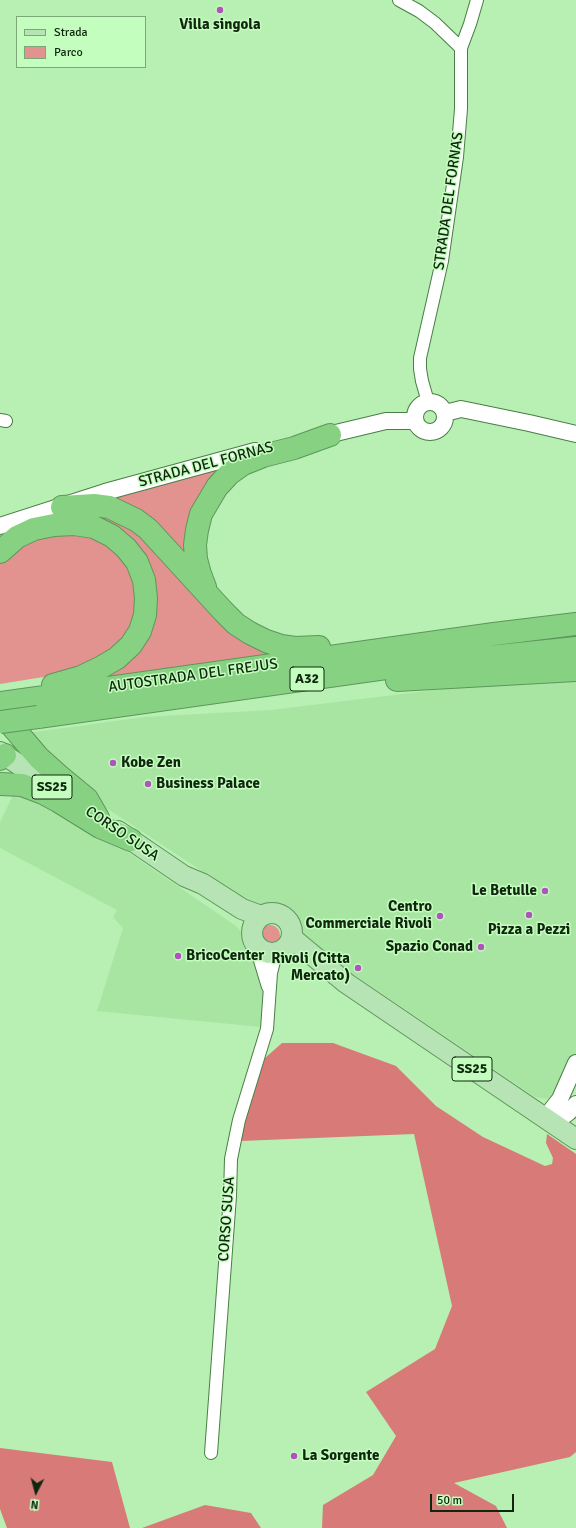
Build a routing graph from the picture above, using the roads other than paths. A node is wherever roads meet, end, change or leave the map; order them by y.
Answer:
1 (399, 0) edge
2 (477, 0) edge
3 (461, 48) junction
4 (428, 402) junction
5 (445, 413) junction
6 (416, 421) junction
7 (576, 434) edge
8 (330, 435) junction
9 (62, 506) junction
10 (0, 526) edge
11 (0, 552) edge
12 (208, 595) junction
13 (576, 624) edge
14 (494, 634) junction
15 (576, 648) edge
16 (576, 670) edge
17 (271, 684) junction
18 (10, 697) edge
19 (0, 712) edge
20 (0, 722) edge
21 (2, 755) edge
22 (0, 784) edge
23 (98, 818) junction
24 (131, 840) junction
25 (256, 931) junction
26 (284, 947) junction
27 (269, 990) junction
28 (576, 1063) edge
29 (576, 1104) edge
30 (545, 1118) junction
31 (576, 1139) edge
32 (211, 1453) dead end

1 - 3 street
2 - 3 street, STRADA DEL FORNAS
3 - 4 street, STRADA DEL FORNAS
4 - 5 street
4 - 6 street
5 - 6 street
5 - 7 street
6 - 8 street, STRADA DEL FORNAS
8 - 9 street, STRADA DEL FORNAS
8 - 12 highway
9 - 10 street, STRADA DEL FORNAS
9 - 12 highway
11 - 18 highway
12 - 14 highway
13 - 14 highway, AUTOSTRADA DEL FREJUS / A32
14 - 18 highway, AUTOSTRADA DEL FREJUS / A32
15 - 17 highway, AUTOSTRADA DEL FREJUS / A32
16 - 17 highway
17 - 20 highway, AUTOSTRADA DEL FREJUS / A32, bridge
19 - 23 highway
21 - 23 main road, CORSO SUSA / SS25
22 - 24 highway
23 - 24 main road, CORSO SUSA / SS25
24 - 25 main road, CORSO SUSA / SS25
25 - 26 main road, SS25
25 - 26 main road, SS25
25 - 27 street, CORSO SUSA
26 - 27 street, CORSO SUSA
26 - 30 main road, SS25
27 - 32 street, CORSO SUSA
28 - 30 street
29 - 30 street
30 - 31 main road, SS25

